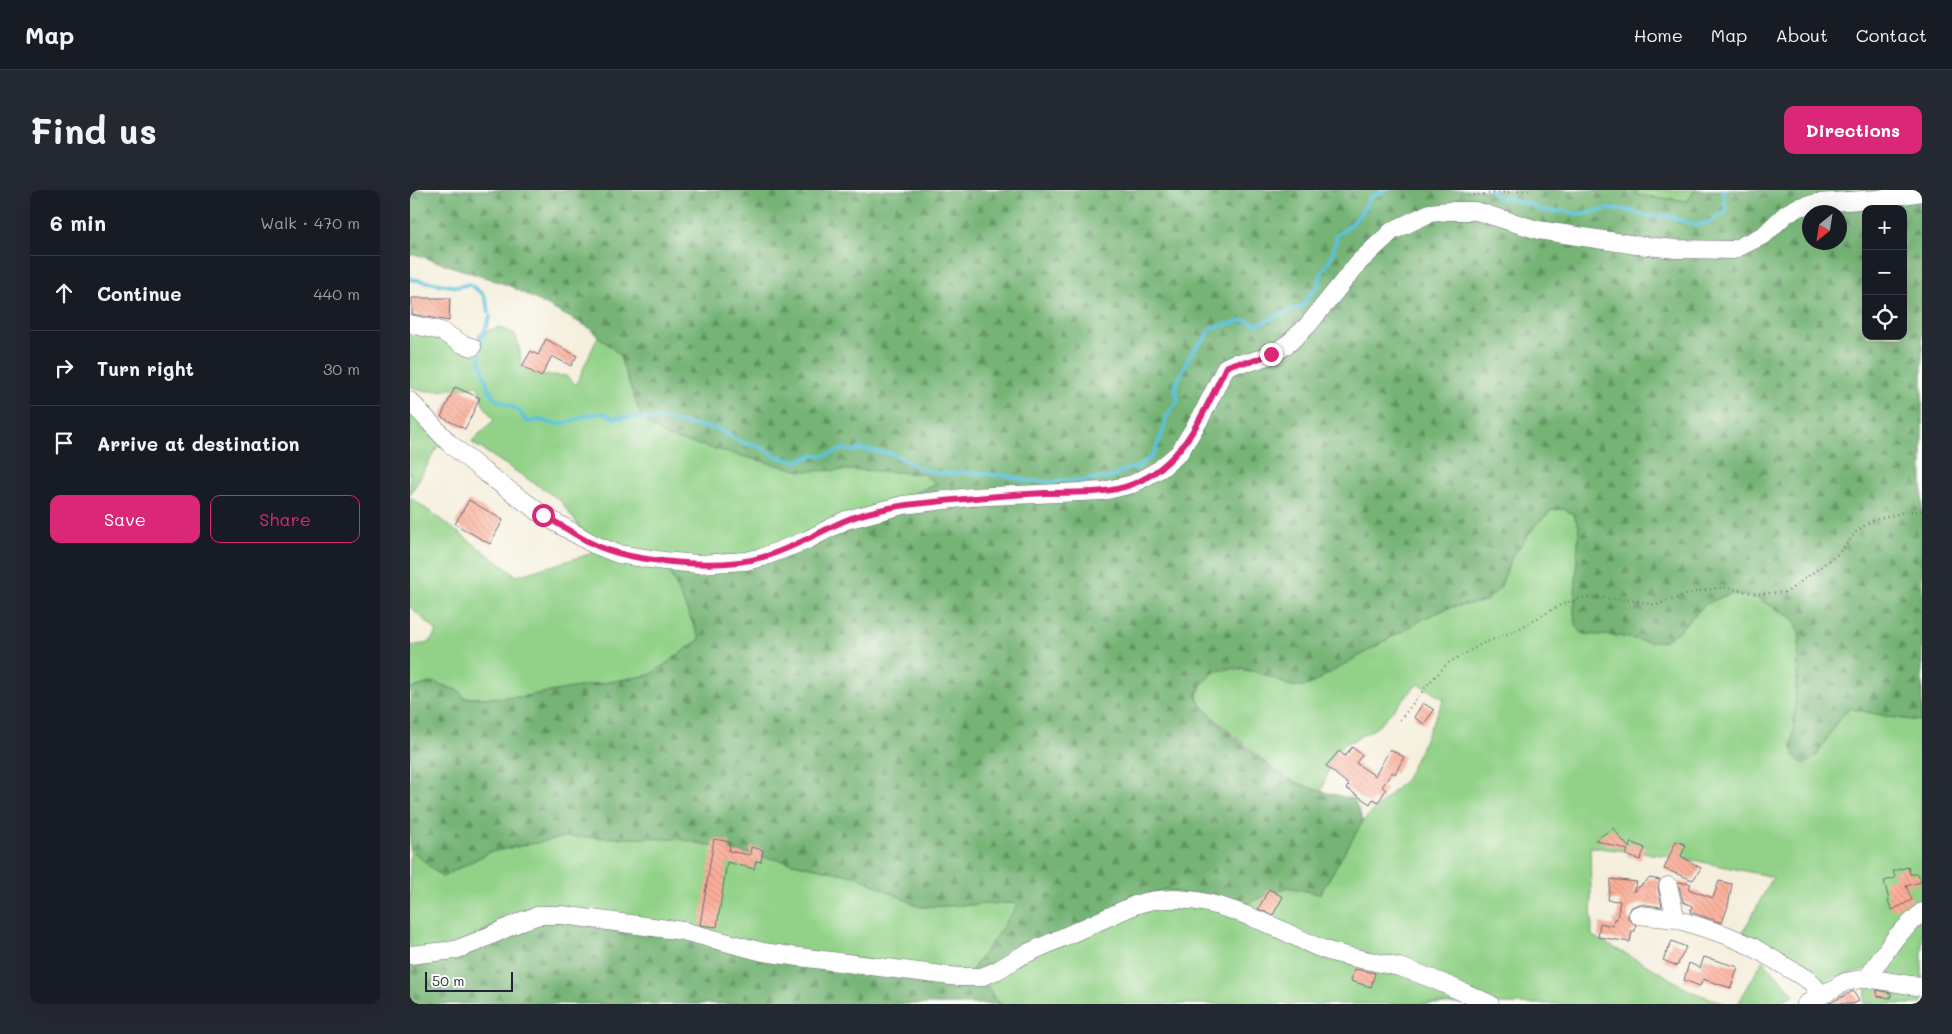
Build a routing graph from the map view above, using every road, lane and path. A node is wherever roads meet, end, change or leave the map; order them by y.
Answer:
1 (1922, 192) edge
2 (410, 324) edge
3 (472, 347) dead end
4 (410, 401) edge
5 (1922, 511) edge
6 (1400, 720) dead end
7 (1668, 886) dead end
8 (1922, 912) edge
9 (1638, 915) dead end
10 (1676, 919) junction
11 (410, 955) edge
12 (1867, 978) junction
13 (1922, 987) edge
14 (1821, 994) junction
15 (1490, 1004) edge
16 (1806, 1004) edge

1 - 4 lane
2 - 3 lane
5 - 6 path
7 - 10 lane
8 - 12 lane
9 - 10 lane
10 - 14 lane
11 - 15 lane
12 - 13 lane
12 - 14 lane
14 - 16 lane

